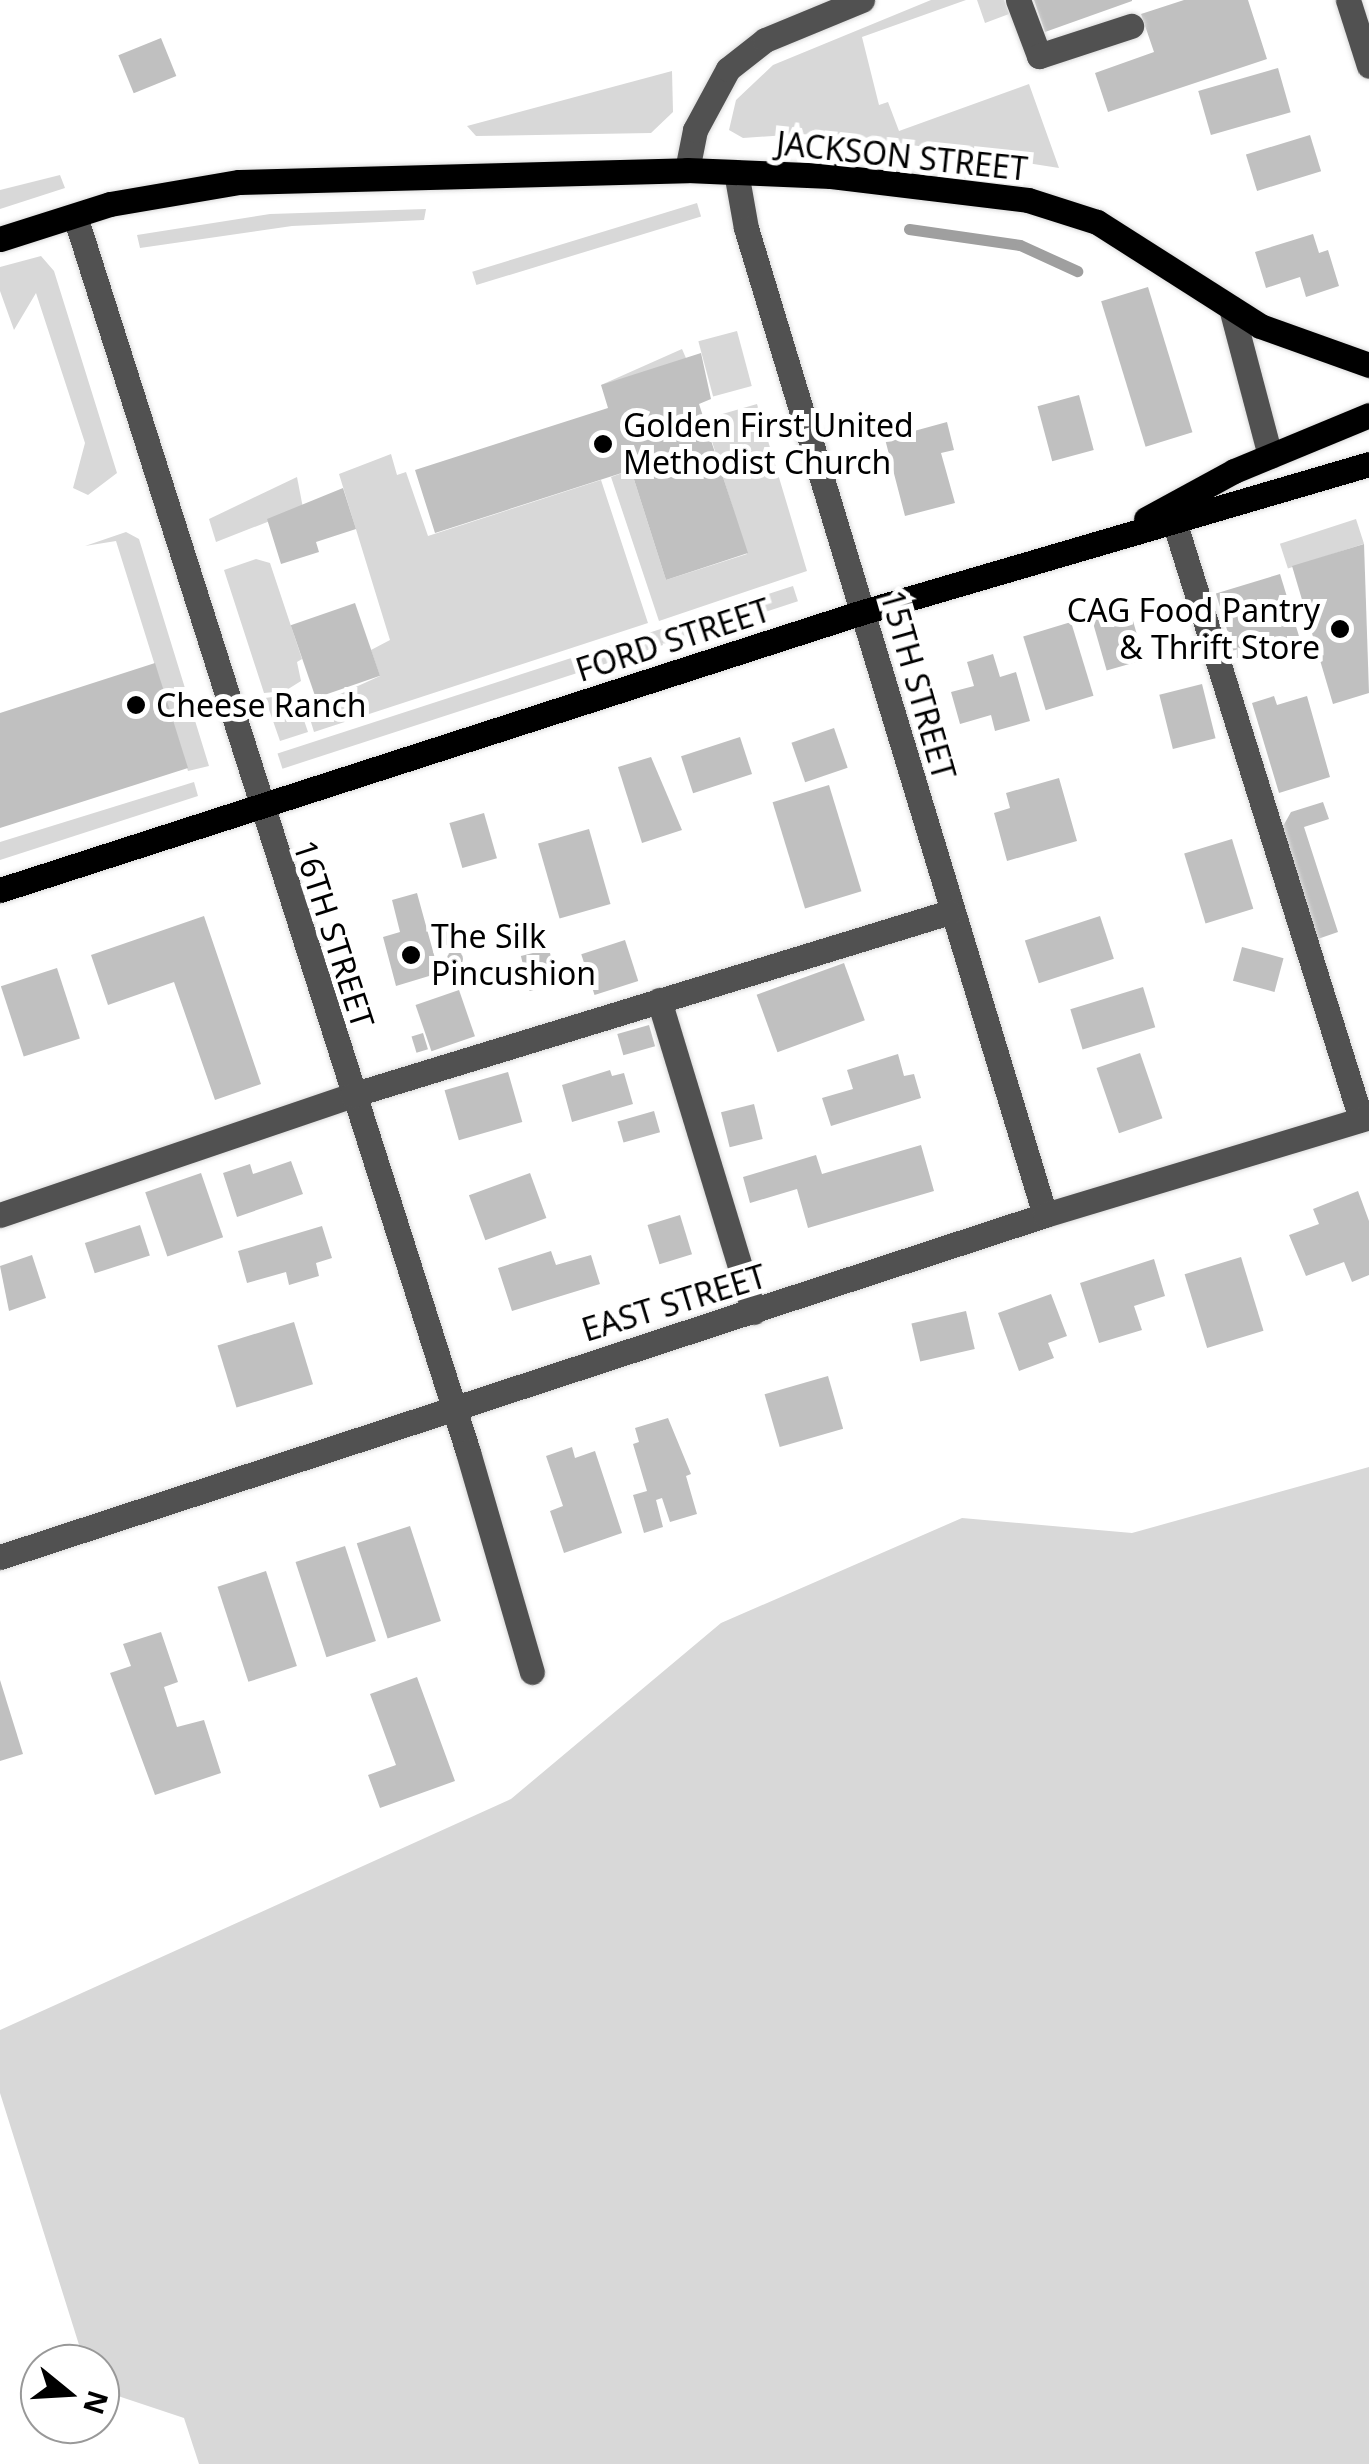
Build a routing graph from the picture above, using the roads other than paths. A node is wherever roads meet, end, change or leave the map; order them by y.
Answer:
1 (862, 0) edge
2 (1018, 0) edge
3 (1348, 0) edge
4 (1131, 26) dead end
5 (1369, 66) edge
6 (687, 170) junction
7 (736, 172) junction
8 (75, 216) junction
9 (0, 239) edge
10 (1231, 308) junction
11 (1369, 365) edge
12 (1369, 415) edge
13 (1270, 456) junction
14 (1369, 464) edge
15 (1174, 521) junction
16 (1116, 535) junction
17 (863, 612) junction
18 (259, 806) junction
19 (0, 890) edge
20 (950, 912) junction
21 (660, 1000) junction
22 (352, 1095) junction
23 (1365, 1118) edge
24 (1045, 1214) junction
25 (0, 1215) edge
26 (754, 1312) junction
27 (452, 1407) junction
28 (0, 1556) edge
29 (532, 1672) dead end

1 - 6 street
2 - 4 street
3 - 5 street
6 - 7 main road, JACKSON STREET
6 - 8 main road, JACKSON STREET
7 - 10 main road, JACKSON STREET
7 - 17 street, 15TH STREET
8 - 9 main road, JACKSON STREET
8 - 18 street, 16TH STREET
10 - 11 main road, JACKSON STREET
10 - 13 street
12 - 13 main road
13 - 16 main road
14 - 15 main road, FORD STREET
15 - 16 main road, FORD STREET
15 - 23 street
16 - 17 main road, FORD STREET
17 - 18 main road, FORD STREET
17 - 20 street, 15TH STREET
18 - 19 main road, FORD STREET
18 - 22 street, 16TH STREET
20 - 21 street
20 - 24 street, 15TH STREET
21 - 22 street
21 - 26 street
22 - 25 street
22 - 27 street, 16TH STREET
23 - 24 street, EAST STREET
24 - 26 street, EAST STREET
26 - 27 street, EAST STREET
27 - 28 street, EAST STREET
27 - 29 street, 16TH STREET

